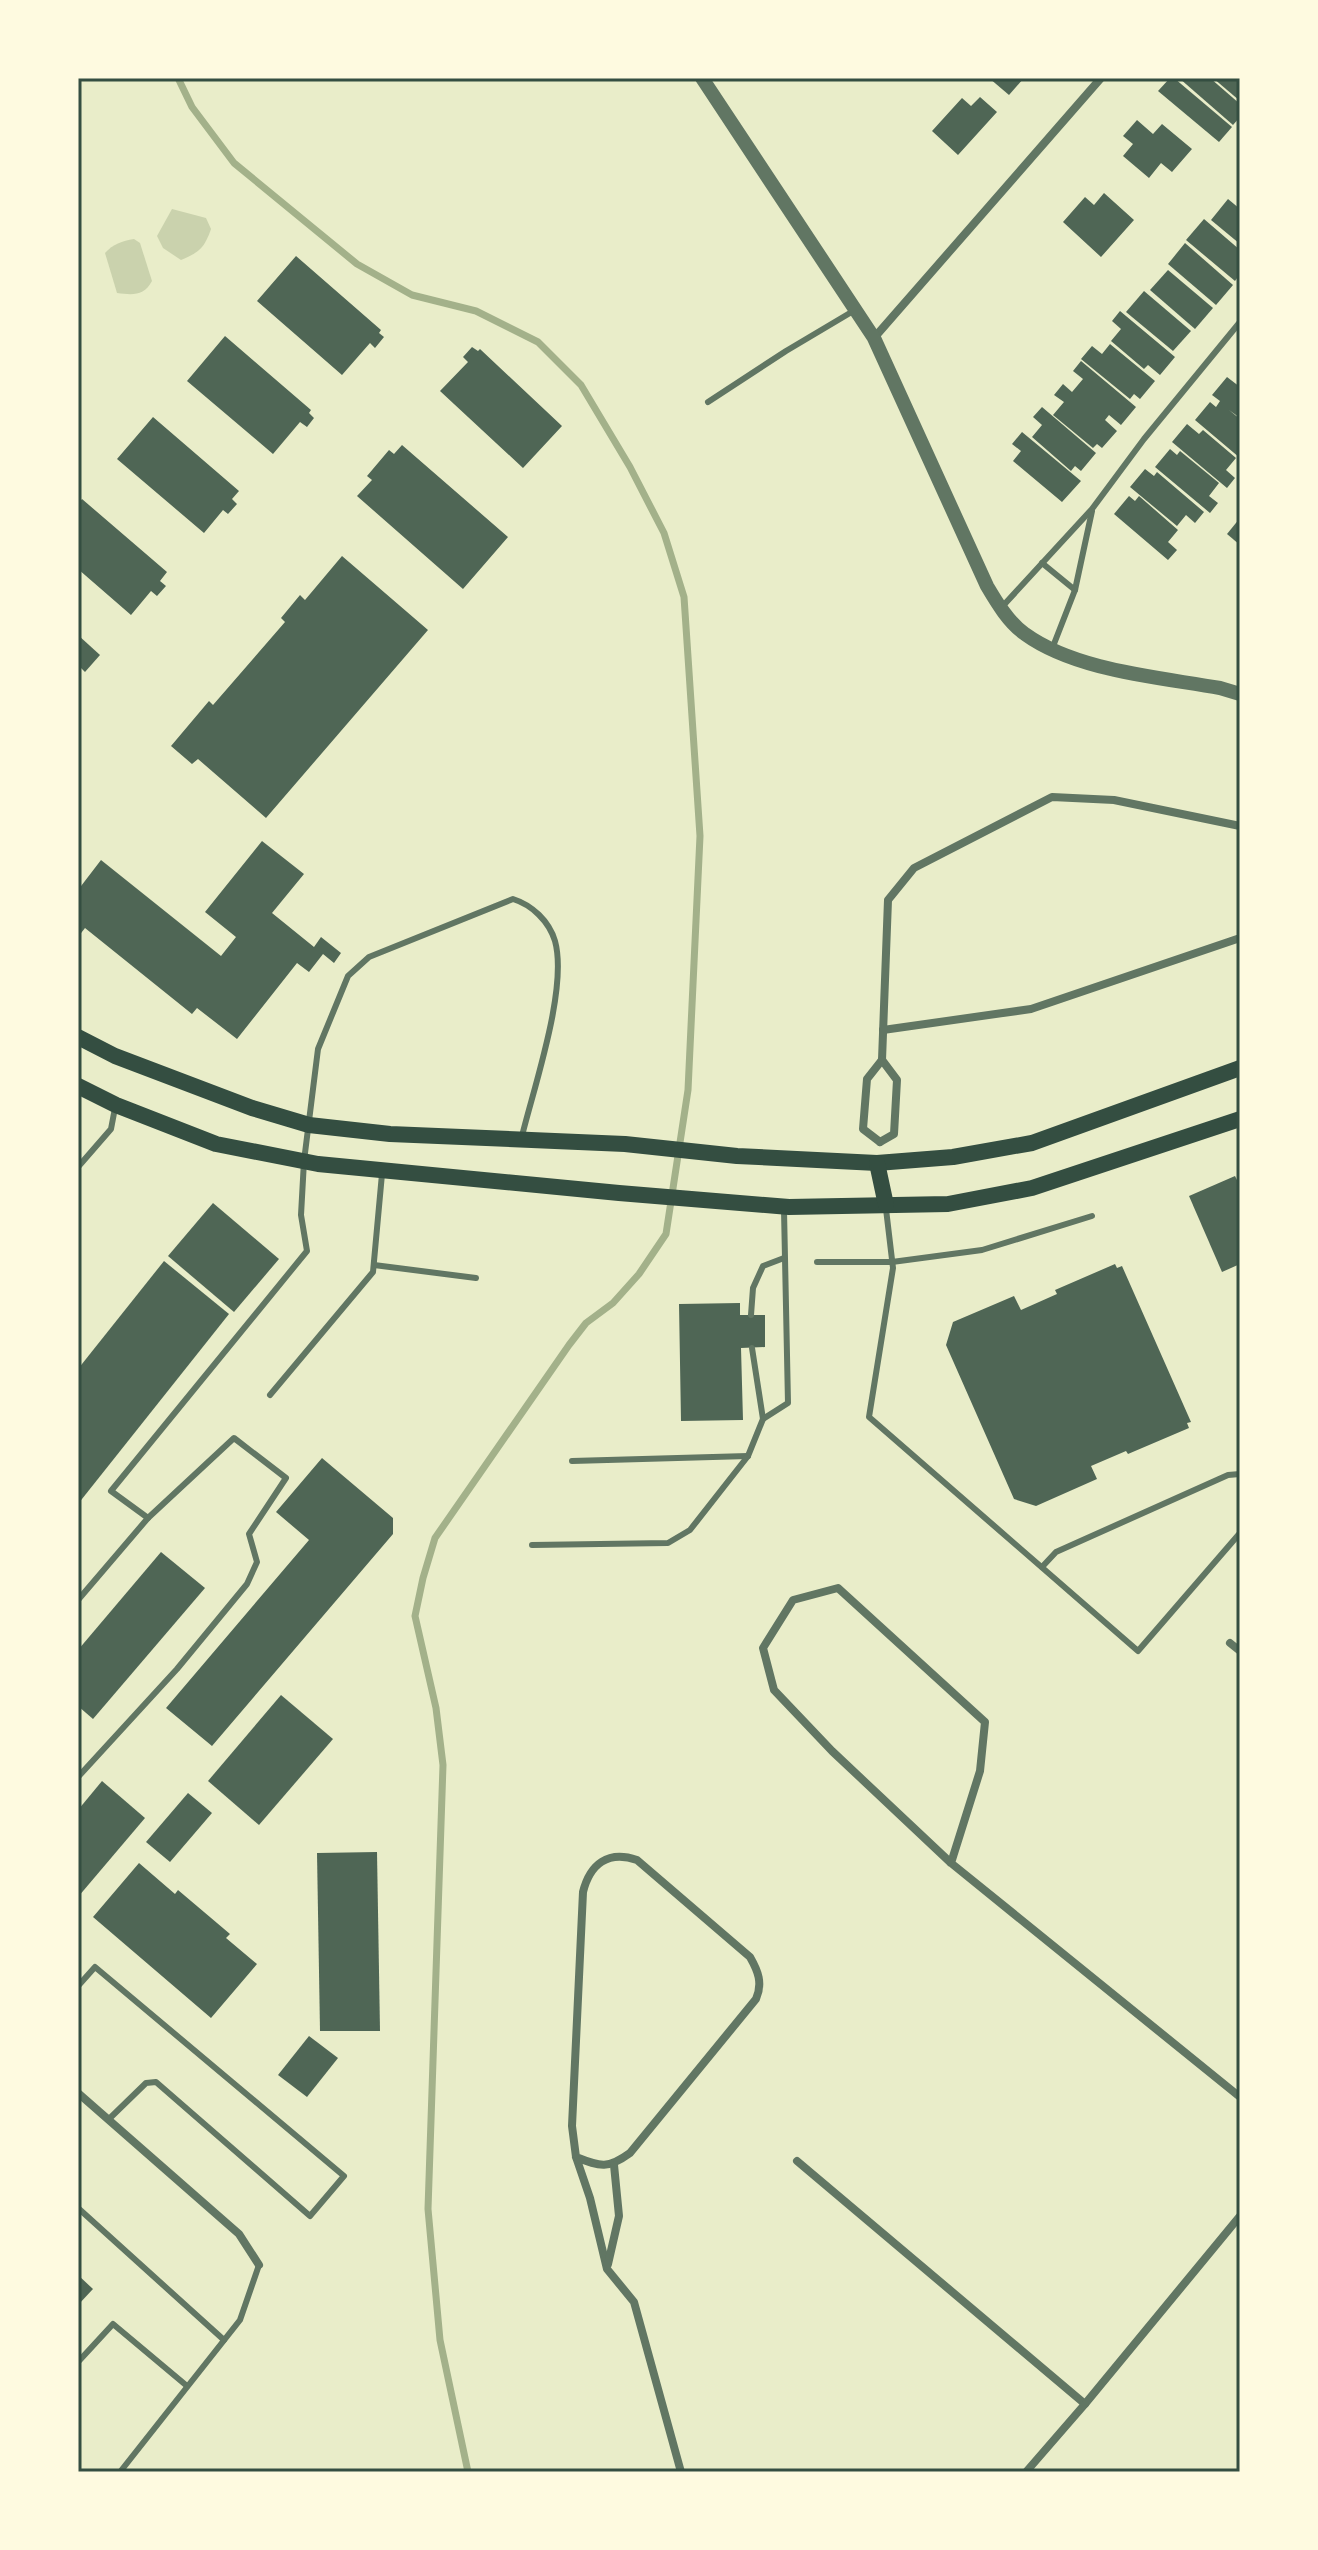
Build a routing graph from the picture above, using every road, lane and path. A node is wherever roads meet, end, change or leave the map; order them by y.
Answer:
1 (702, 78) edge
2 (1101, 78) edge
3 (855, 310) junction
4 (1240, 322) edge
5 (874, 338) junction
6 (708, 402) dead end
7 (1092, 509) junction
8 (1042, 563) junction
9 (1075, 590) junction
10 (1001, 608) junction
11 (1052, 649) junction
12 (1240, 694) edge
13 (1240, 826) edge
14 (1240, 938) edge
15 (883, 1030) junction
16 (78, 1037) edge
17 (882, 1060) junction
18 (1240, 1068) edge
19 (78, 1086) edge
20 (116, 1105) junction
21 (1240, 1119) edge
22 (309, 1125) junction
23 (521, 1140) junction
24 (880, 1142) junction
25 (304, 1161) junction
26 (877, 1163) junction
27 (78, 1167) edge
28 (383, 1170) junction
29 (886, 1205) junction
30 (784, 1206) junction
31 (1092, 1216) dead end
32 (784, 1258) junction
33 (817, 1262) dead end
34 (892, 1262) junction
35 (374, 1265) junction
36 (476, 1278) dead end
37 (751, 1315) dead end
38 (752, 1348) dead end
39 (270, 1395) dead end
40 (763, 1419) junction
41 (748, 1456) junction
42 (572, 1461) dead end
43 (1240, 1474) edge
44 (148, 1518) junction
45 (1240, 1533) edge
46 (532, 1545) dead end
47 (1042, 1567) junction
48 (78, 1600) edge
49 (1230, 1643) dead end
50 (1240, 1651) edge
51 (78, 1777) edge
52 (951, 1863) junction
53 (78, 1986) edge
54 (78, 2093) edge
55 (1240, 2097) edge
56 (109, 2119) junction
57 (576, 2157) junction
58 (797, 2161) dead end
59 (614, 2165) junction
60 (78, 2208) edge
61 (1240, 2216) edge
62 (259, 2265) joint
63 (607, 2269) junction
64 (224, 2340) junction
65 (78, 2362) edge
66 (187, 2386) junction
67 (1085, 2404) junction
68 (120, 2472) edge
69 (681, 2472) edge
70 (1026, 2472) edge

1 - 3 street
2 - 5 street
3 - 5 street
3 - 6 lane
4 - 7 lane
5 - 10 street
7 - 8 lane
7 - 9 lane
8 - 9 lane
8 - 10 lane
9 - 11 lane
10 - 11 street
11 - 12 street
13 - 15 street
14 - 15 street
15 - 17 street
16 - 22 main road
17 - 24 street
17 - 24 street
18 - 26 main road
19 - 20 main road
20 - 25 main road
20 - 27 lane
21 - 29 main road
22 - 23 main road
22 - 23 lane
22 - 25 lane
23 - 26 main road
24 - 26 street
25 - 28 main road
25 - 44 lane
26 - 29 main road
28 - 30 main road
28 - 35 lane
29 - 30 main road
29 - 34 lane
30 - 32 lane
31 - 34 lane
32 - 37 lane
32 - 40 lane
33 - 34 lane
34 - 47 lane
35 - 36 lane
35 - 39 lane
38 - 40 lane
40 - 41 lane
41 - 42 lane
41 - 46 lane
43 - 47 lane
44 - 48 lane
44 - 51 lane
45 - 47 lane
49 - 50 street
52 - 52 street
52 - 55 street
53 - 56 lane
54 - 56 street
56 - 62 street
57 - 59 street
57 - 59 street
57 - 63 street
58 - 67 street
59 - 63 street
60 - 64 lane
61 - 67 street
62 - 64 lane
63 - 69 street
64 - 66 lane
65 - 66 lane
66 - 68 lane
67 - 70 street

